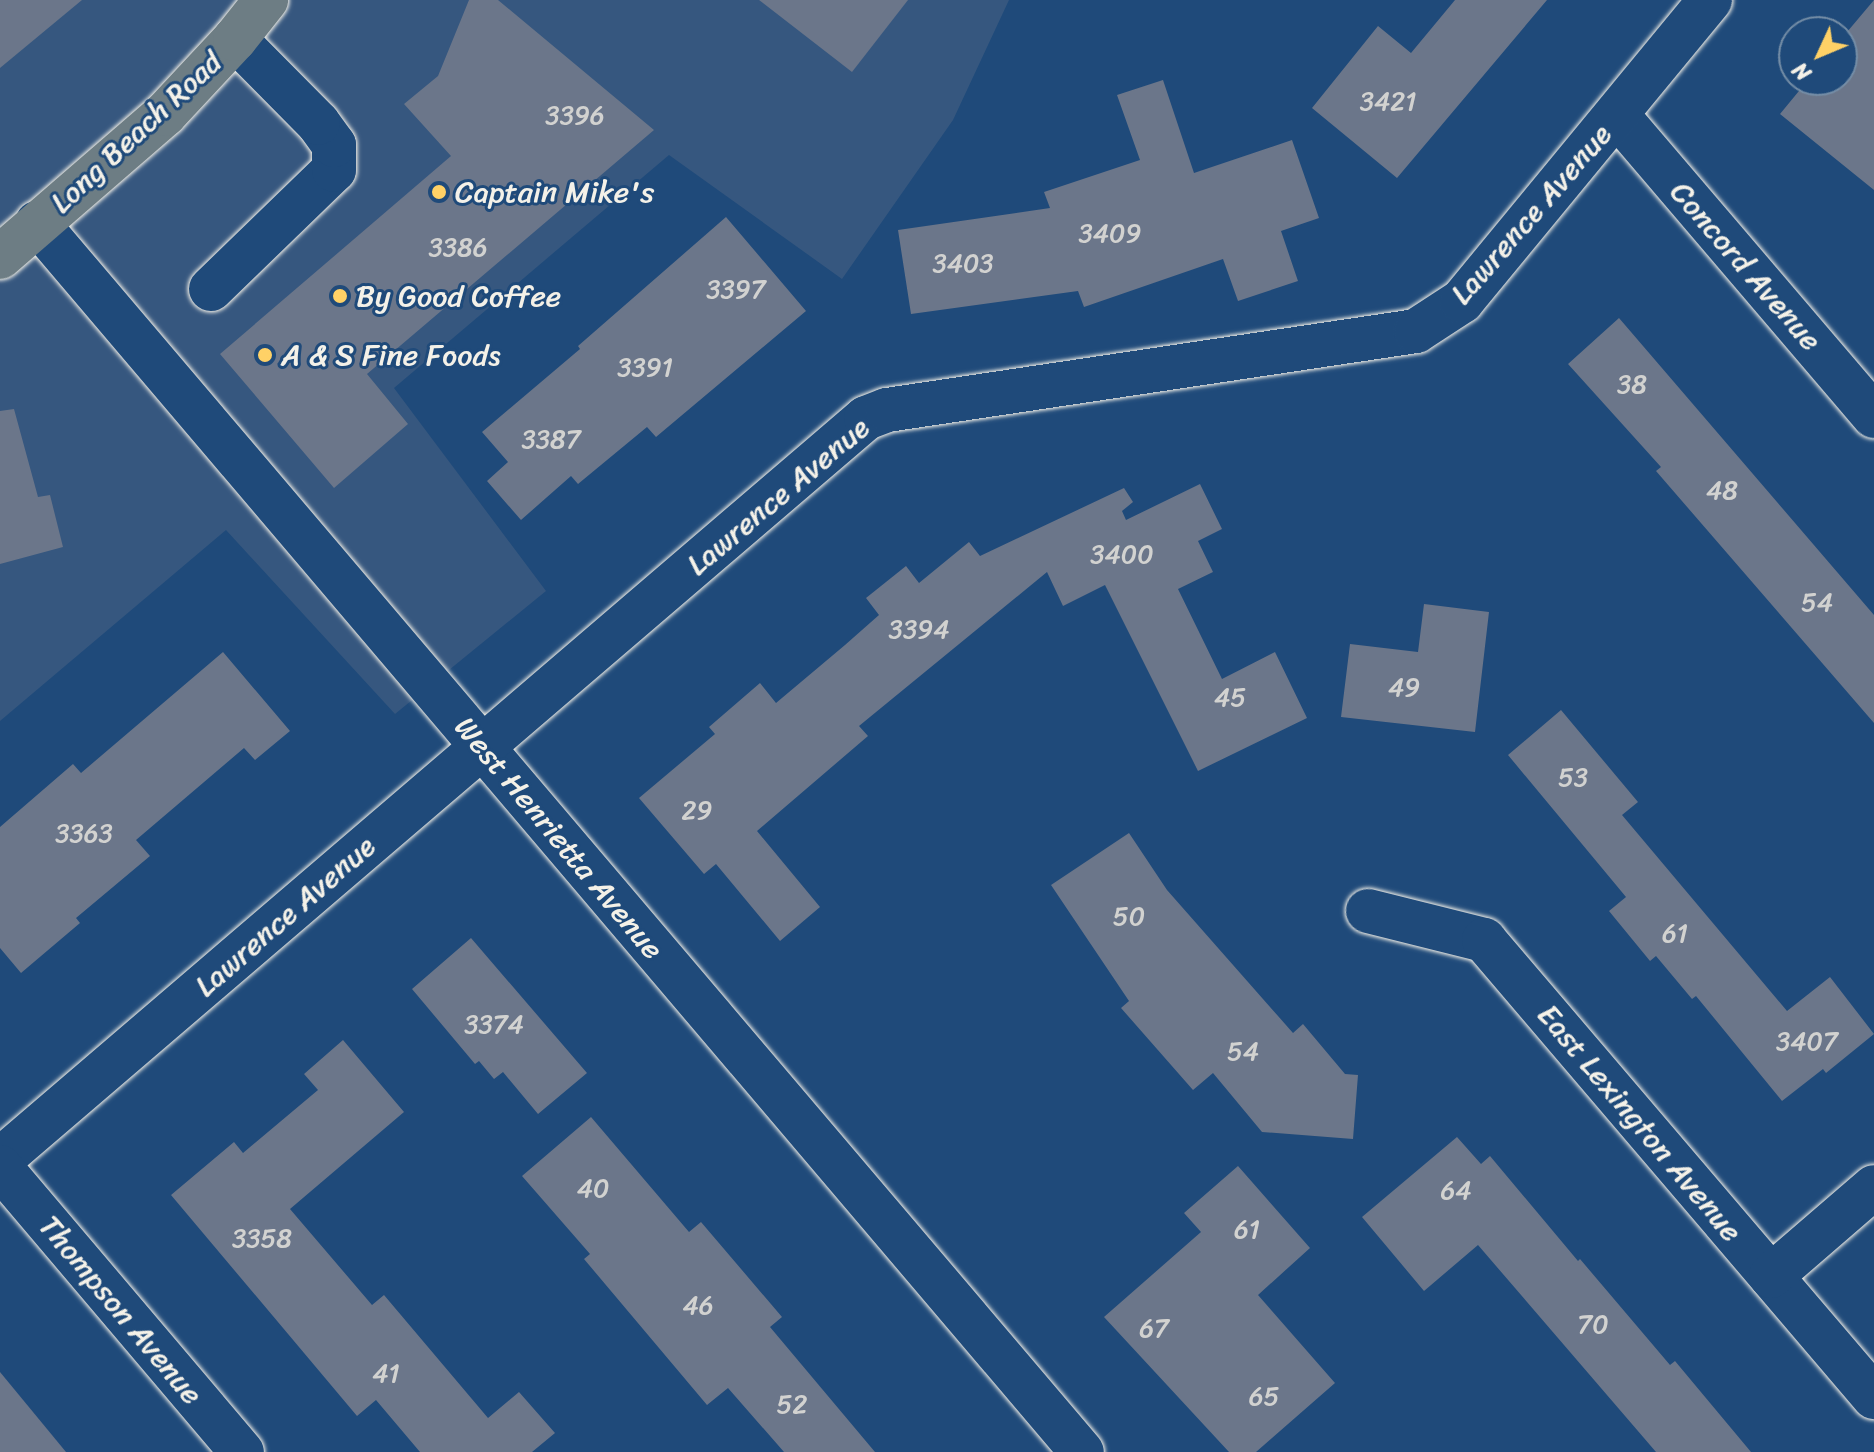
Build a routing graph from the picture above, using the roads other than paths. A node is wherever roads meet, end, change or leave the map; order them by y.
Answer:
1 (266, 0) edge
2 (1710, 0) edge
3 (235, 39) junction
4 (1617, 115) junction
5 (37, 223) junction
6 (0, 257) edge
7 (211, 289) dead end
8 (1874, 416) edge
9 (481, 747) junction
10 (1368, 911) dead end
11 (0, 1160) edge
12 (0, 1167) edge
13 (1874, 1187) edge
14 (1771, 1276) junction
15 (1874, 1397) edge
16 (242, 1452) edge
17 (1082, 1452) edge

1 - 3 main road, Long Beach Road
2 - 4 street, Lawrence Avenue
3 - 5 main road, Long Beach Road
3 - 7 street
4 - 8 street, Concord Avenue
4 - 9 street, Lawrence Avenue
5 - 6 main road, Long Beach Road
5 - 9 street, West Henrietta Avenue
9 - 11 street, Lawrence Avenue
9 - 17 street, West Henrietta Avenue
10 - 14 street, East Lexington Avenue
12 - 16 street, Thompson Avenue
13 - 14 street
14 - 15 street, East Lexington Avenue

